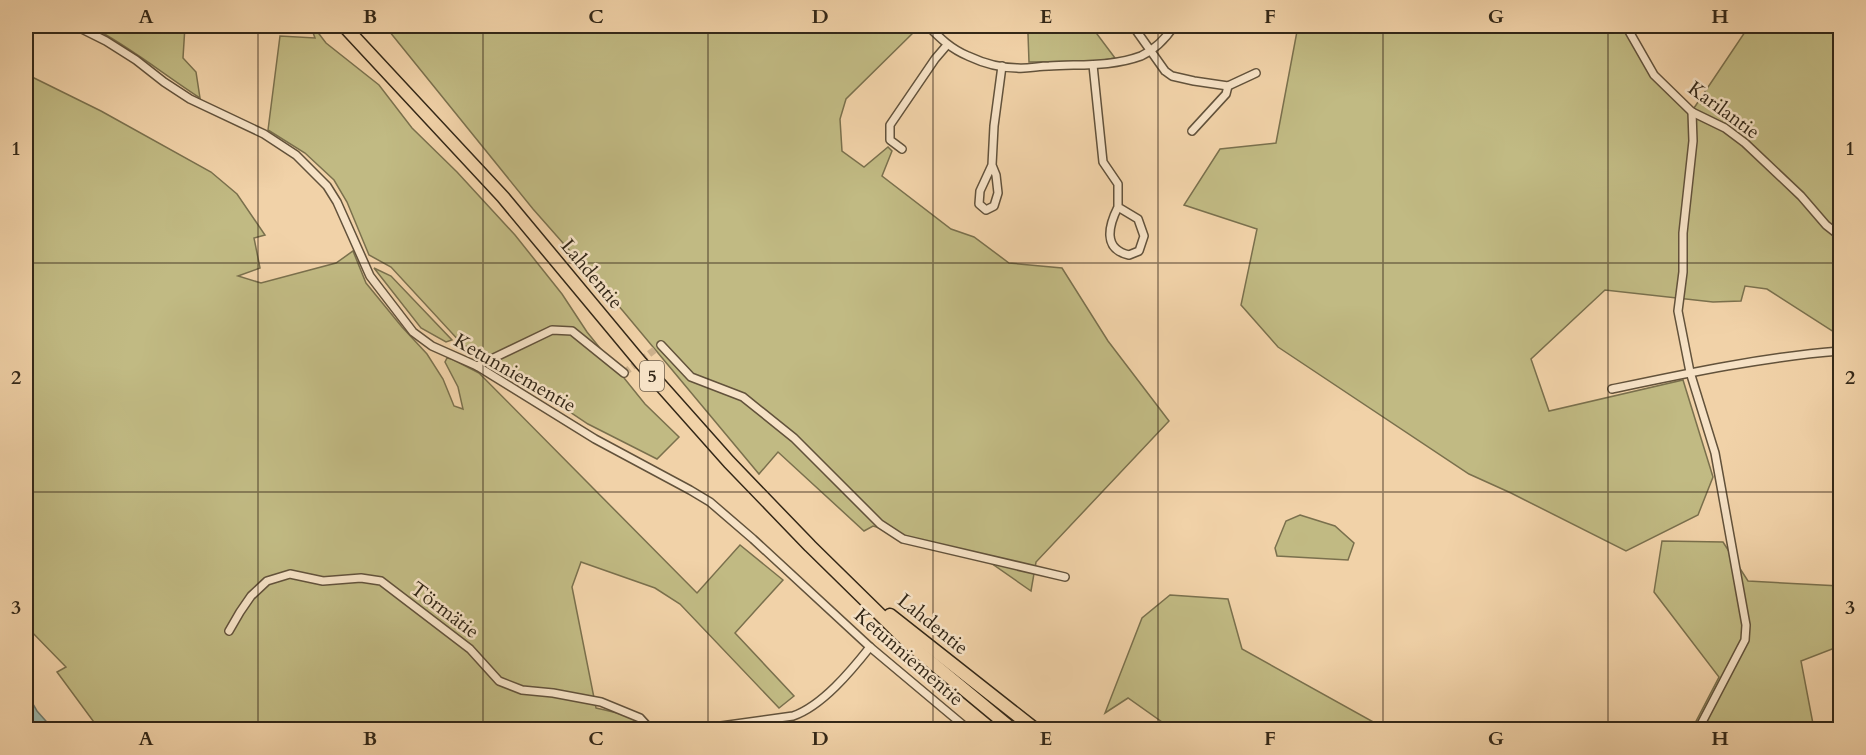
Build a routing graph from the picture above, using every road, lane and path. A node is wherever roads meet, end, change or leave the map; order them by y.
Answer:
1 (76, 26) edge
2 (344, 26) edge
3 (928, 26) edge
4 (1133, 26) edge
5 (1174, 26) edge
6 (1626, 26) edge
7 (947, 45) junction
8 (1150, 51) junction
9 (1093, 65) junction
10 (1002, 66) junction
11 (1256, 73) dead end
12 (1228, 86) junction
13 (1692, 112) junction
14 (1192, 130) dead end
15 (902, 149) dead end
16 (992, 165) junction
17 (1118, 207) junction
18 (1840, 236) edge
19 (661, 345) dead end
20 (1840, 351) edge
21 (477, 366) junction
22 (1690, 372) junction
23 (624, 373) dead end
24 (1612, 389) dead end
25 (810, 546) junction
26 (1065, 577) dead end
27 (229, 631) dead end
28 (870, 647) junction
29 (651, 729) edge
30 (692, 729) edge
31 (969, 729) edge
32 (1013, 729) edge
33 (1036, 729) edge
34 (1698, 729) edge

1 - 21 street, Ketunniementie
2 - 25 highway, Lahdentie / 5
3 - 7 street
4 - 8 street
5 - 8 street
6 - 13 street, Karilantie
7 - 10 street
7 - 15 street
8 - 9 street
8 - 12 street
9 - 10 street
9 - 17 street
10 - 16 street
11 - 12 street
12 - 14 street
13 - 18 street, Karilantie
13 - 22 street
16 - 16 street
17 - 17 street
19 - 26 street
20 - 22 street
21 - 23 street
21 - 28 street, Ketunniementie
22 - 24 street
22 - 34 street
25 - 32 highway, Lahdentie / 5
25 - 33 highway, Lahdentie / 5
27 - 29 street, Törmätie
28 - 30 street
28 - 31 street, Ketunniementie

